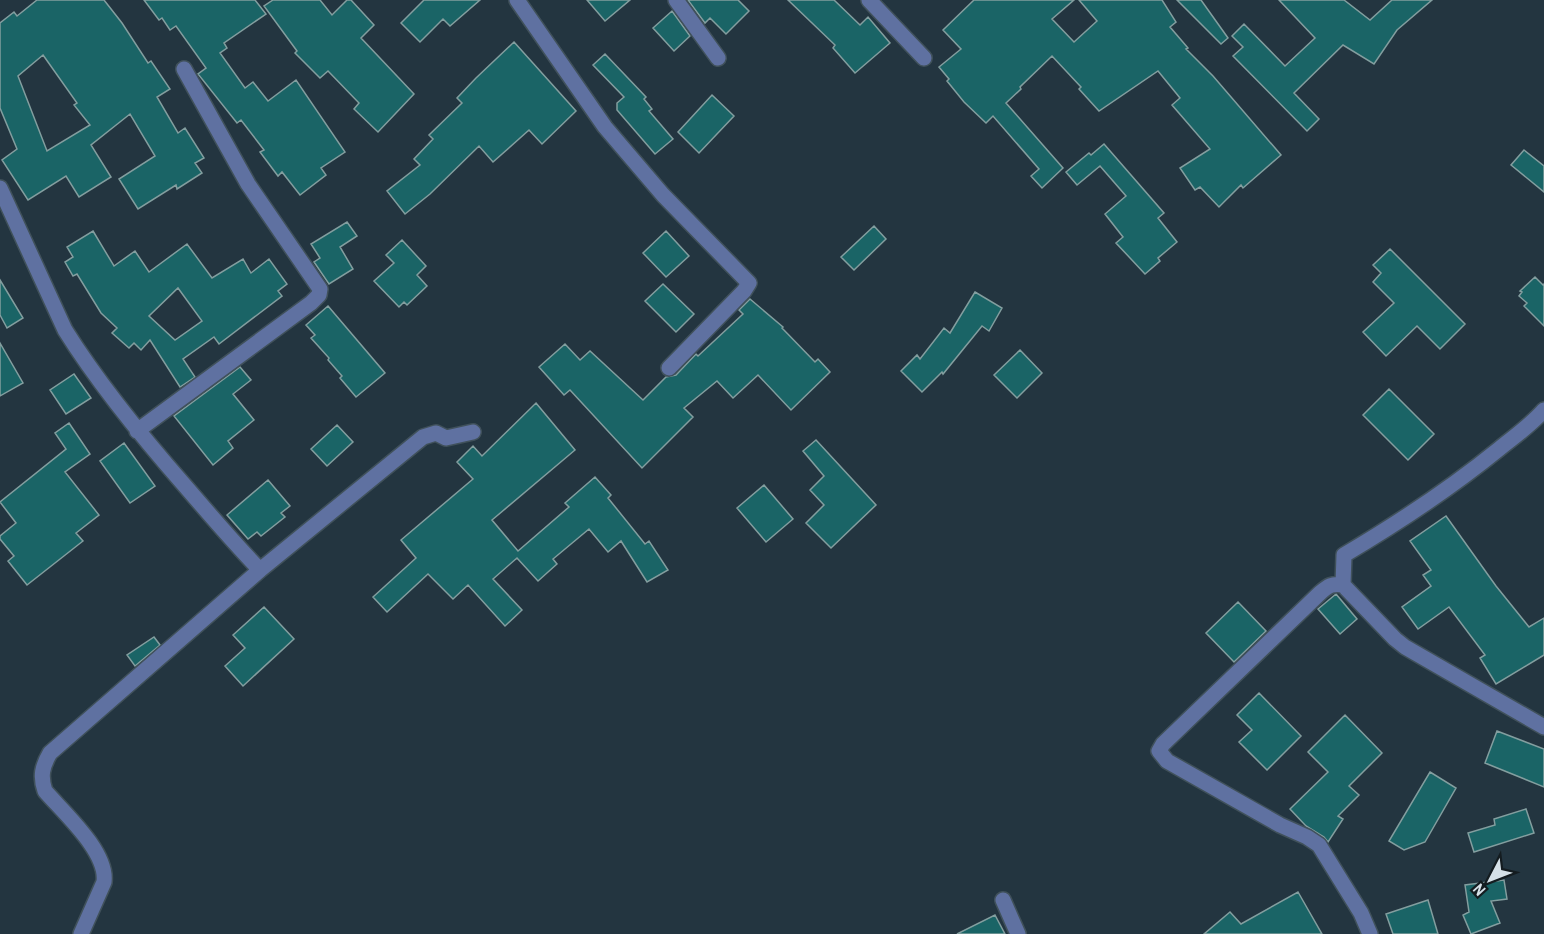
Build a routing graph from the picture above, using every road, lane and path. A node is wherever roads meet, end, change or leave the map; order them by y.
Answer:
1 (517, 0) edge
2 (676, 0) edge
3 (869, 0) edge
4 (718, 58) dead end
5 (924, 58) dead end
6 (184, 69) dead end
7 (0, 188) edge
8 (669, 368) dead end
9 (1544, 410) edge
10 (137, 431) junction
11 (473, 432) dead end
12 (260, 570) junction
13 (1343, 585) junction
14 (1544, 727) edge
15 (1003, 900) dead end
16 (81, 934) edge
17 (1018, 934) edge
18 (1370, 934) edge

1 - 8 street
2 - 4 street
3 - 5 street
6 - 10 street
7 - 10 street
9 - 13 street
10 - 12 street
11 - 12 street
12 - 16 street
13 - 14 street
13 - 18 street
15 - 17 street

